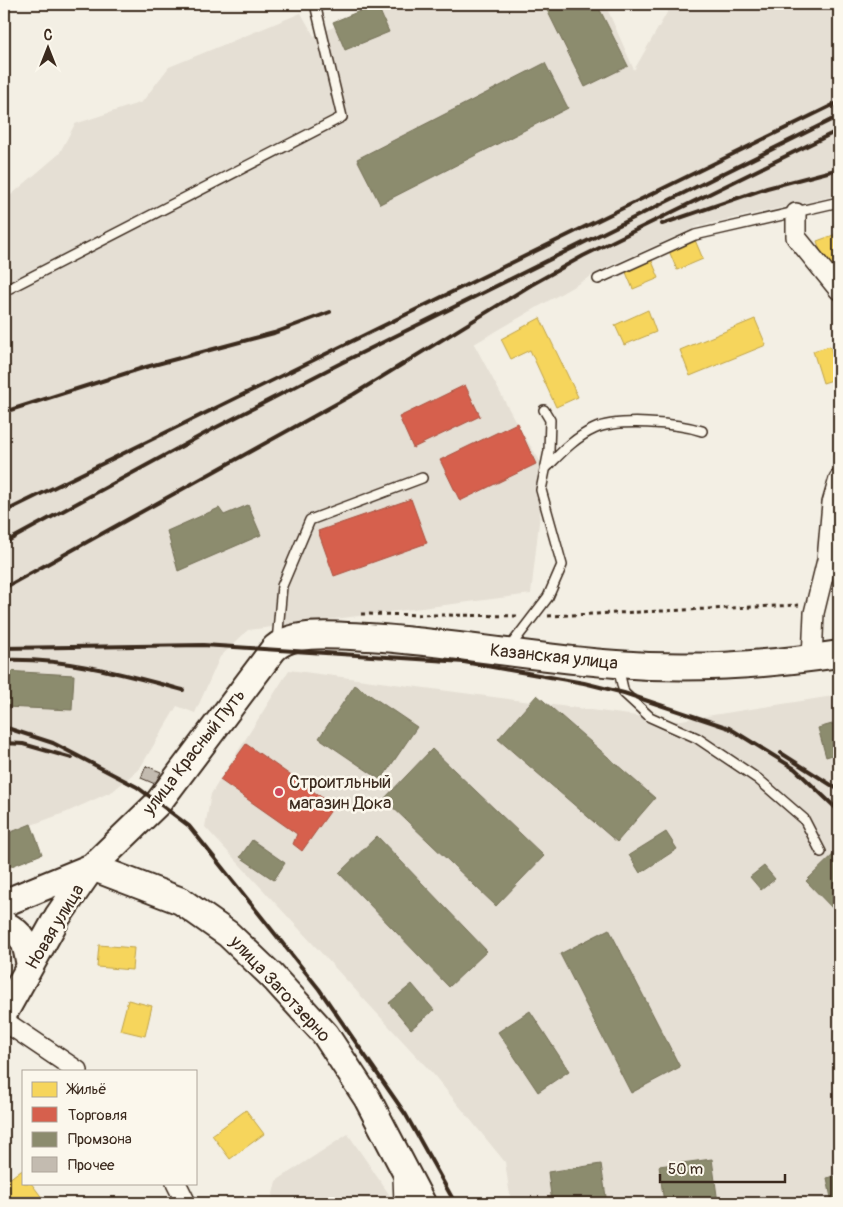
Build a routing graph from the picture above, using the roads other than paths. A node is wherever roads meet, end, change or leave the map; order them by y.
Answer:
1 (315, 4) edge
2 (839, 202) edge
3 (796, 213) junction
4 (598, 279) dead end
5 (839, 290) edge
6 (4, 291) edge
7 (544, 410) dead end
8 (702, 431) dead end
9 (545, 469) junction
10 (422, 478) dead end
11 (839, 479) edge
12 (275, 648) junction
13 (506, 653) junction
14 (839, 654) edge
15 (812, 658) junction
16 (618, 664) junction
17 (821, 852) dead end
18 (92, 867) junction
19 (4, 903) edge
20 (4, 924) edge
21 (30, 966) junction
22 (7, 999) edge
23 (4, 1021) edge
24 (77, 1070) edge
25 (398, 1158) junction
26 (176, 1184) edge
27 (186, 1203) edge
28 (399, 1203) edge
29 (422, 1203) edge

1 - 6 lane
2 - 3 lane
3 - 4 lane
3 - 5 street
7 - 9 lane
8 - 9 lane
9 - 13 lane
10 - 12 lane
11 - 15 street
12 - 13 main road, Казанская улица
12 - 18 main road, улица Красный Путь
13 - 16 main road, Казанская улица
14 - 15 main road, Казанская улица
15 - 16 main road, Казанская улица
16 - 17 lane
18 - 19 main road, улица Красный Путь
18 - 21 main road, Новая улица
18 - 25 main road, улица Заготзерно
20 - 21 main road
21 - 22 main road, Новая улица
23 - 24 street
25 - 28 lane
25 - 29 main road, улица Заготзерно
26 - 27 street

